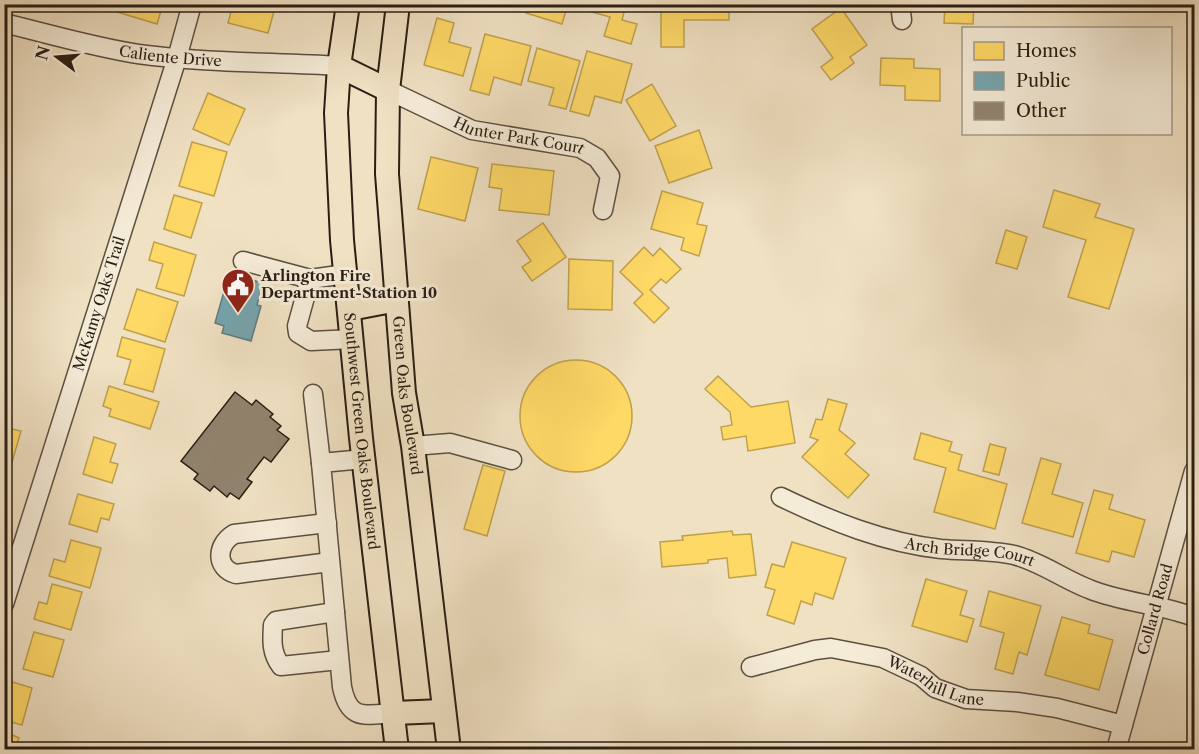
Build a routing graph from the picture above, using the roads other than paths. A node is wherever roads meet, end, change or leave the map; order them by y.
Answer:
1 (192, 4) edge
2 (348, 4) edge
3 (398, 4) edge
4 (4, 23) edge
5 (177, 58) junction
6 (339, 66) junction
7 (388, 90) junction
8 (603, 210) dead end
9 (243, 261) dead end
10 (346, 274) junction
11 (310, 279) junction
12 (397, 300) junction
13 (350, 309) junction
14 (353, 339) junction
15 (313, 394) dead end
16 (413, 446) junction
17 (364, 459) junction
18 (512, 460) dead end
19 (321, 464) junction
20 (1194, 471) edge
21 (781, 497) dead end
22 (327, 523) junction
23 (330, 562) junction
24 (4, 604) edge
25 (1156, 606) junction
26 (335, 612) junction
27 (1194, 617) edge
28 (339, 660) junction
29 (751, 667) dead end
30 (442, 711) junction
31 (394, 713) junction
32 (1123, 725) junction
33 (397, 750) edge
34 (449, 750) edge
35 (1116, 750) edge

1 - 5 street, McKamy Oaks Trail
2 - 6 main road, Southwest Green Oaks Boulevard
3 - 7 main road, Green Oaks Boulevard
4 - 5 street, Caliente Drive
5 - 6 street, Caliente Drive
5 - 24 street, McKamy Oaks Trail
6 - 7 main road
6 - 10 main road, Southwest Green Oaks Boulevard
7 - 8 street, Hunter Park Court
7 - 12 main road, Green Oaks Boulevard
9 - 11 street
10 - 11 street
10 - 13 main road, Southwest Green Oaks Boulevard
11 - 14 street
12 - 13 main road
12 - 16 main road, Green Oaks Boulevard
13 - 14 main road, Southwest Green Oaks Boulevard
14 - 17 main road, Southwest Green Oaks Boulevard
15 - 19 street
16 - 18 street
16 - 30 main road, Green Oaks Boulevard
17 - 19 street
17 - 31 main road, Southwest Green Oaks Boulevard
19 - 22 street
20 - 25 street, Collard Road
21 - 25 street, Arch Bridge Court
22 - 23 street
22 - 23 street
23 - 26 street
25 - 27 street, Arch Bridge Court
25 - 32 street, Collard Road
26 - 28 street
26 - 28 street
28 - 31 street
29 - 32 street, Waterhill Lane
30 - 31 main road
30 - 34 main road, Green Oaks Boulevard
31 - 33 main road, Southwest Green Oaks Boulevard
32 - 35 street, Collard Road

